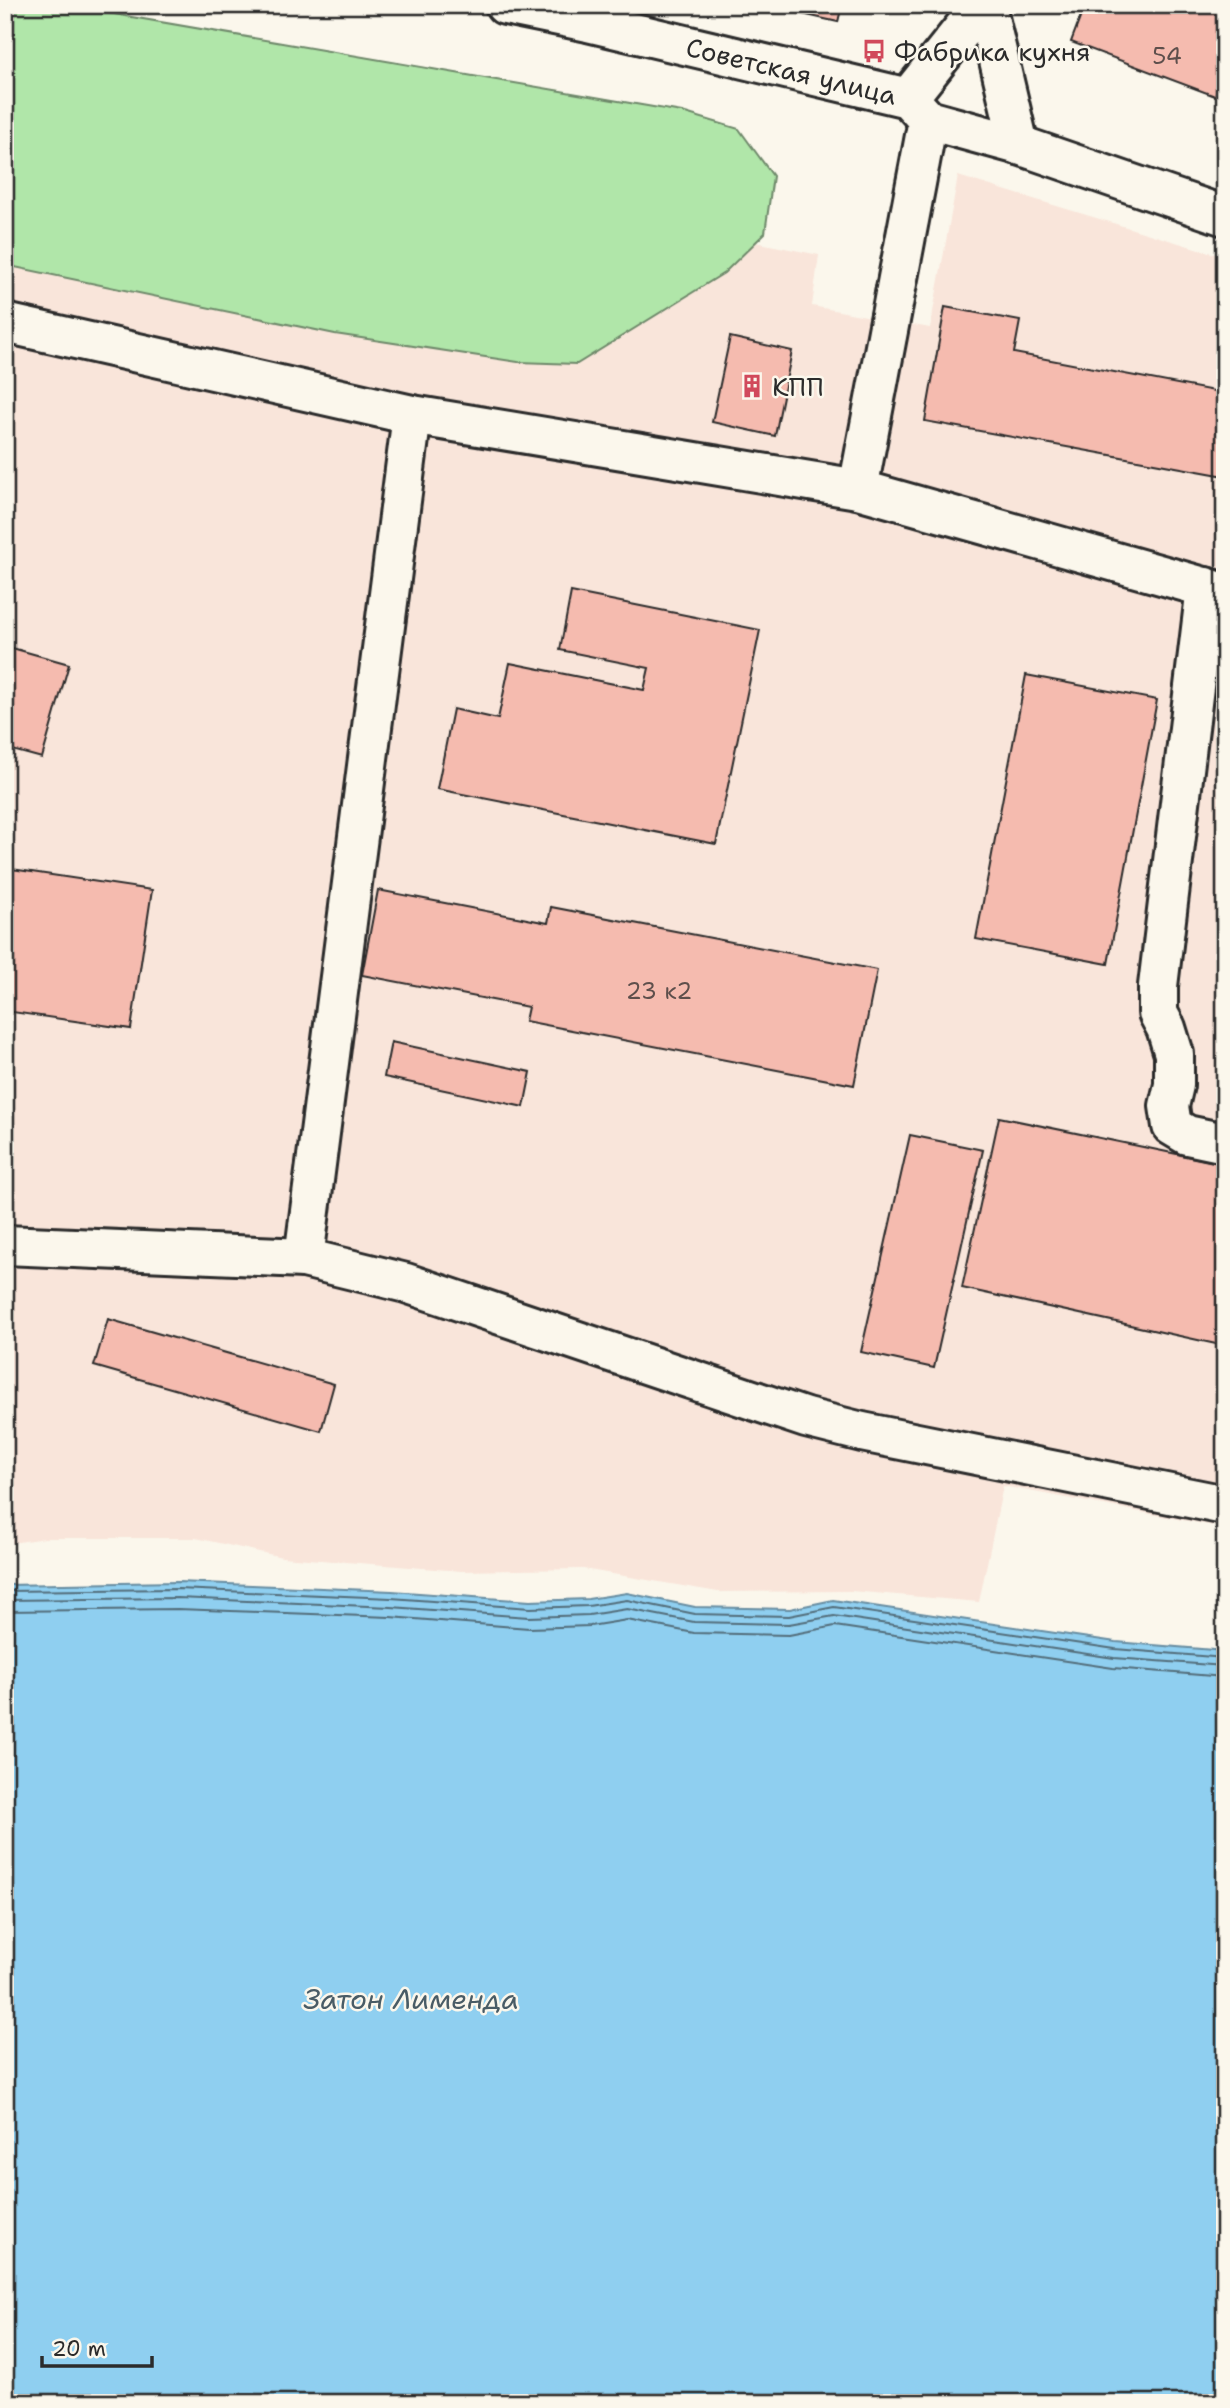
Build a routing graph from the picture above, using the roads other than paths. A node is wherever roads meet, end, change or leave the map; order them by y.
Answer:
1 (505, 5) edge
2 (984, 5) edge
3 (591, 13) edge
4 (918, 109) junction
5 (1019, 145) junction
6 (1225, 216) edge
7 (5, 323) edge
8 (412, 415) junction
9 (858, 489) junction
10 (1215, 590) edge
11 (1225, 1143) edge
12 (5, 1245) edge
13 (304, 1258) junction
14 (1225, 1505) edge

1 - 3 main road, Советская улица
2 - 4 main road
2 - 5 main road
3 - 4 main road, Советская улица
4 - 5 main road, Советская улица
4 - 9 main road
5 - 6 main road, Советская улица
7 - 8 main road
8 - 9 main road
8 - 13 main road
9 - 10 main road
10 - 11 main road
12 - 13 main road
13 - 14 main road

